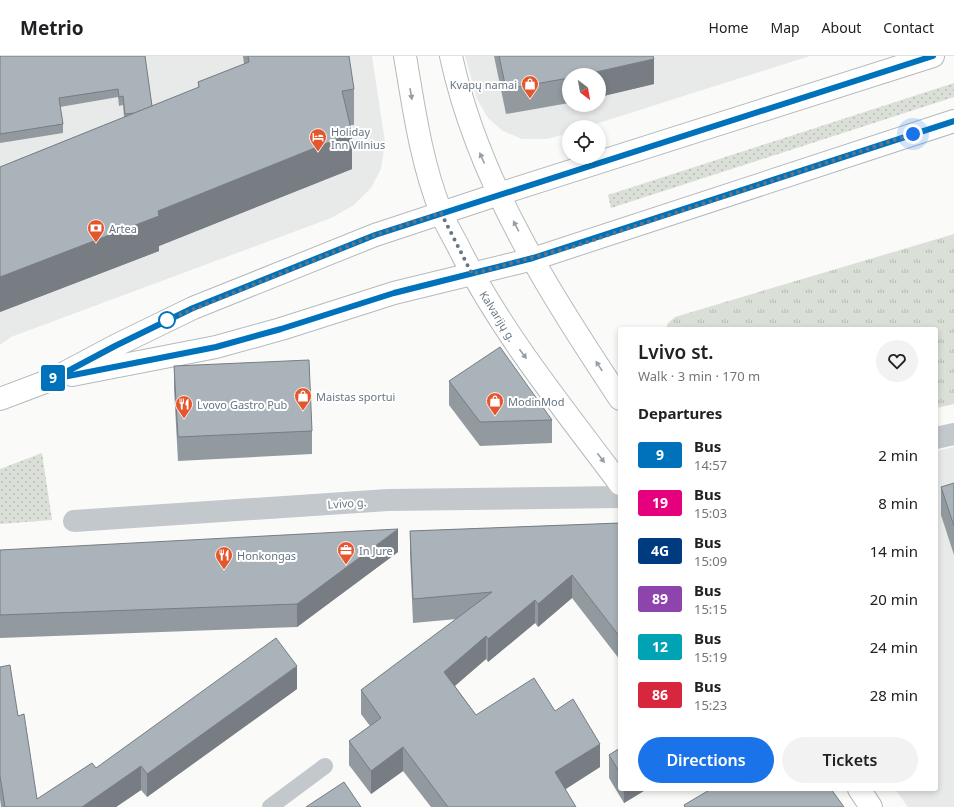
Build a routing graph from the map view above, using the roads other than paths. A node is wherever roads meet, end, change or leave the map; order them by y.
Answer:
1 (405, 56) edge
2 (451, 56) edge
3 (933, 56) edge
4 (954, 121) edge
5 (499, 194) junction
6 (441, 213) junction
7 (533, 258) junction
8 (472, 274) junction
9 (53, 379) junction
10 (618, 396) edge
11 (0, 399) edge
12 (954, 434) edge
13 (938, 438) edge
14 (618, 481) edge
15 (618, 497) edge
16 (74, 521) dead end
17 (325, 766) dead end
18 (860, 791) edge
19 (270, 807) edge
20 (871, 807) edge

1 -> 6 main road, Kalvarijų g.
5 -> 2 main road
3 - 5 main road
4 - 7 main road
5 - 6 main road
7 -> 5 main road
6 - 8 main road, Kalvarijų g.
6 - 9 main road
7 - 8 main road
10 -> 7 main road
8 - 9 main road
8 -> 14 main road, Kalvarijų g.
9 - 11 main road
12 - 13 street
15 - 16 street, Lvivo g.
17 - 19 lane
18 - 20 main road

